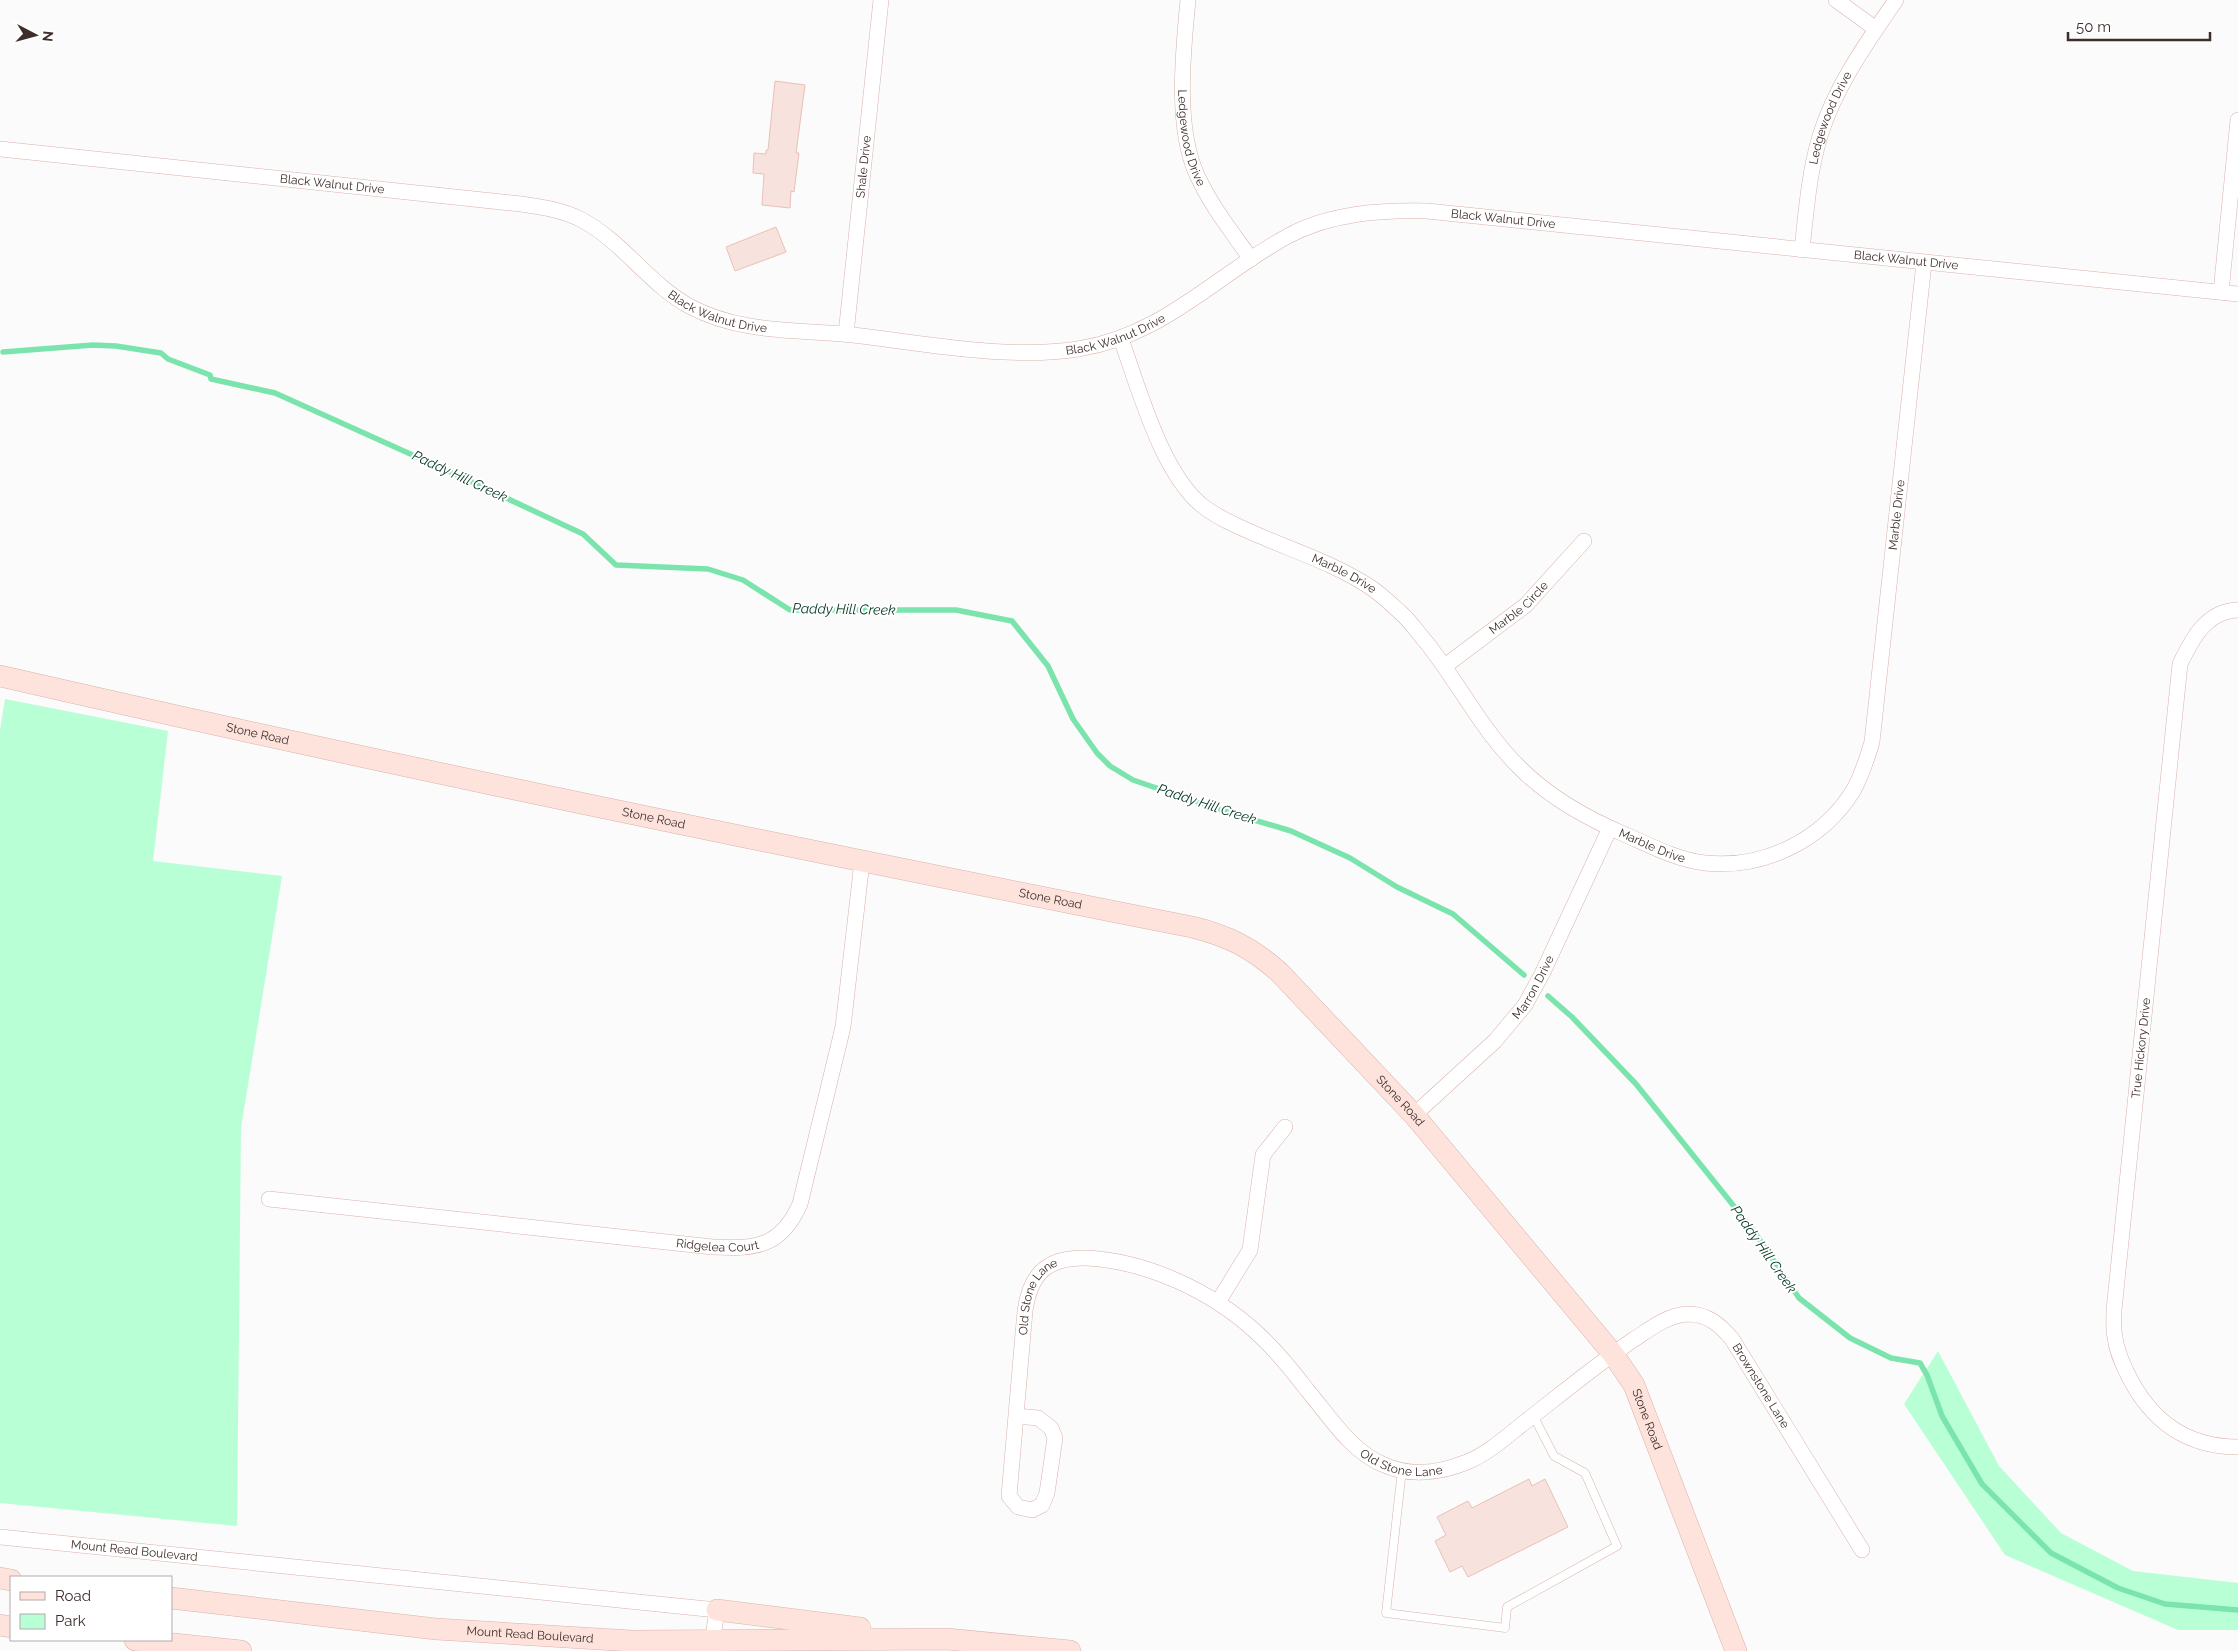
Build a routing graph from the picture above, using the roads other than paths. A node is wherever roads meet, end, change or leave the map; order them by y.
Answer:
1 (881, 0) edge
2 (1188, 0) edge
3 (1836, 0) edge
4 (1896, 0) edge
5 (1876, 28) junction
6 (2238, 120) edge
7 (0, 149) edge
8 (1802, 250) junction
9 (1251, 259) junction
10 (1924, 263) junction
11 (2221, 292) junction
12 (2238, 294) edge
13 (846, 334) junction
14 (1121, 339) junction
15 (1584, 541) dead end
16 (2238, 610) edge
17 (1445, 666) junction
18 (0, 676) edge
19 (1610, 828) junction
20 (862, 862) junction
21 (1414, 1115) junction
22 (1285, 1127) dead end
23 (269, 1199) dead end
24 (1218, 1302) junction
25 (1613, 1354) junction
26 (1016, 1416) junction
27 (1533, 1416) junction
28 (2238, 1447) edge
29 (1402, 1470) junction
30 (0, 1537) edge
31 (1862, 1550) dead end
32 (172, 1598) edge
33 (717, 1610) junction
34 (1728, 1629) junction
35 (947, 1639) junction
36 (145, 1641) edge
37 (712, 1645) edge
38 (241, 1651) edge
39 (1070, 1651) edge
40 (1729, 1651) edge
41 (1736, 1651) edge

1 - 13 street, Shale Drive
2 - 9 street, Ledgewood Drive
3 - 5 street
4 - 5 street, Ledgewood Drive
5 - 8 street, Ledgewood Drive
6 - 11 street
7 - 13 street, Black Walnut Drive
8 - 9 street, Black Walnut Drive
8 - 10 street, Black Walnut Drive
9 - 14 street, Black Walnut Drive
10 - 11 street, Black Walnut Drive
10 - 19 street, Marble Drive
11 - 12 street, Black Walnut Drive
13 - 14 street, Black Walnut Drive
14 - 17 street, Marble Drive
15 - 17 street, Marble Circle
16 - 28 street, True Hickory Drive
17 - 19 street, Marble Drive
18 - 20 street, Stone Road
19 - 21 street, Marron Drive
20 - 21 street, Stone Road
20 - 23 street, Ridgelea Court
21 - 25 street, Stone Road
22 - 24 street
24 - 26 street, Old Stone Lane
24 - 29 street, Old Stone Lane
25 - 27 street, Old Stone Lane
25 - 31 street, Brownstone Lane
25 - 34 street, Stone Road
26 - 26 street, Old Stone Lane
27 - 29 street, Old Stone Lane
27 - 29 lane
30 - 33 street, Mount Read Boulevard
32 - 37 street, Mount Read Boulevard
33 - 35 street
33 - 37 street
34 - 40 street
34 - 41 street, Stone Road
35 - 37 street, Mount Read Boulevard
35 - 39 street, Mount Read Boulevard
36 - 38 street

